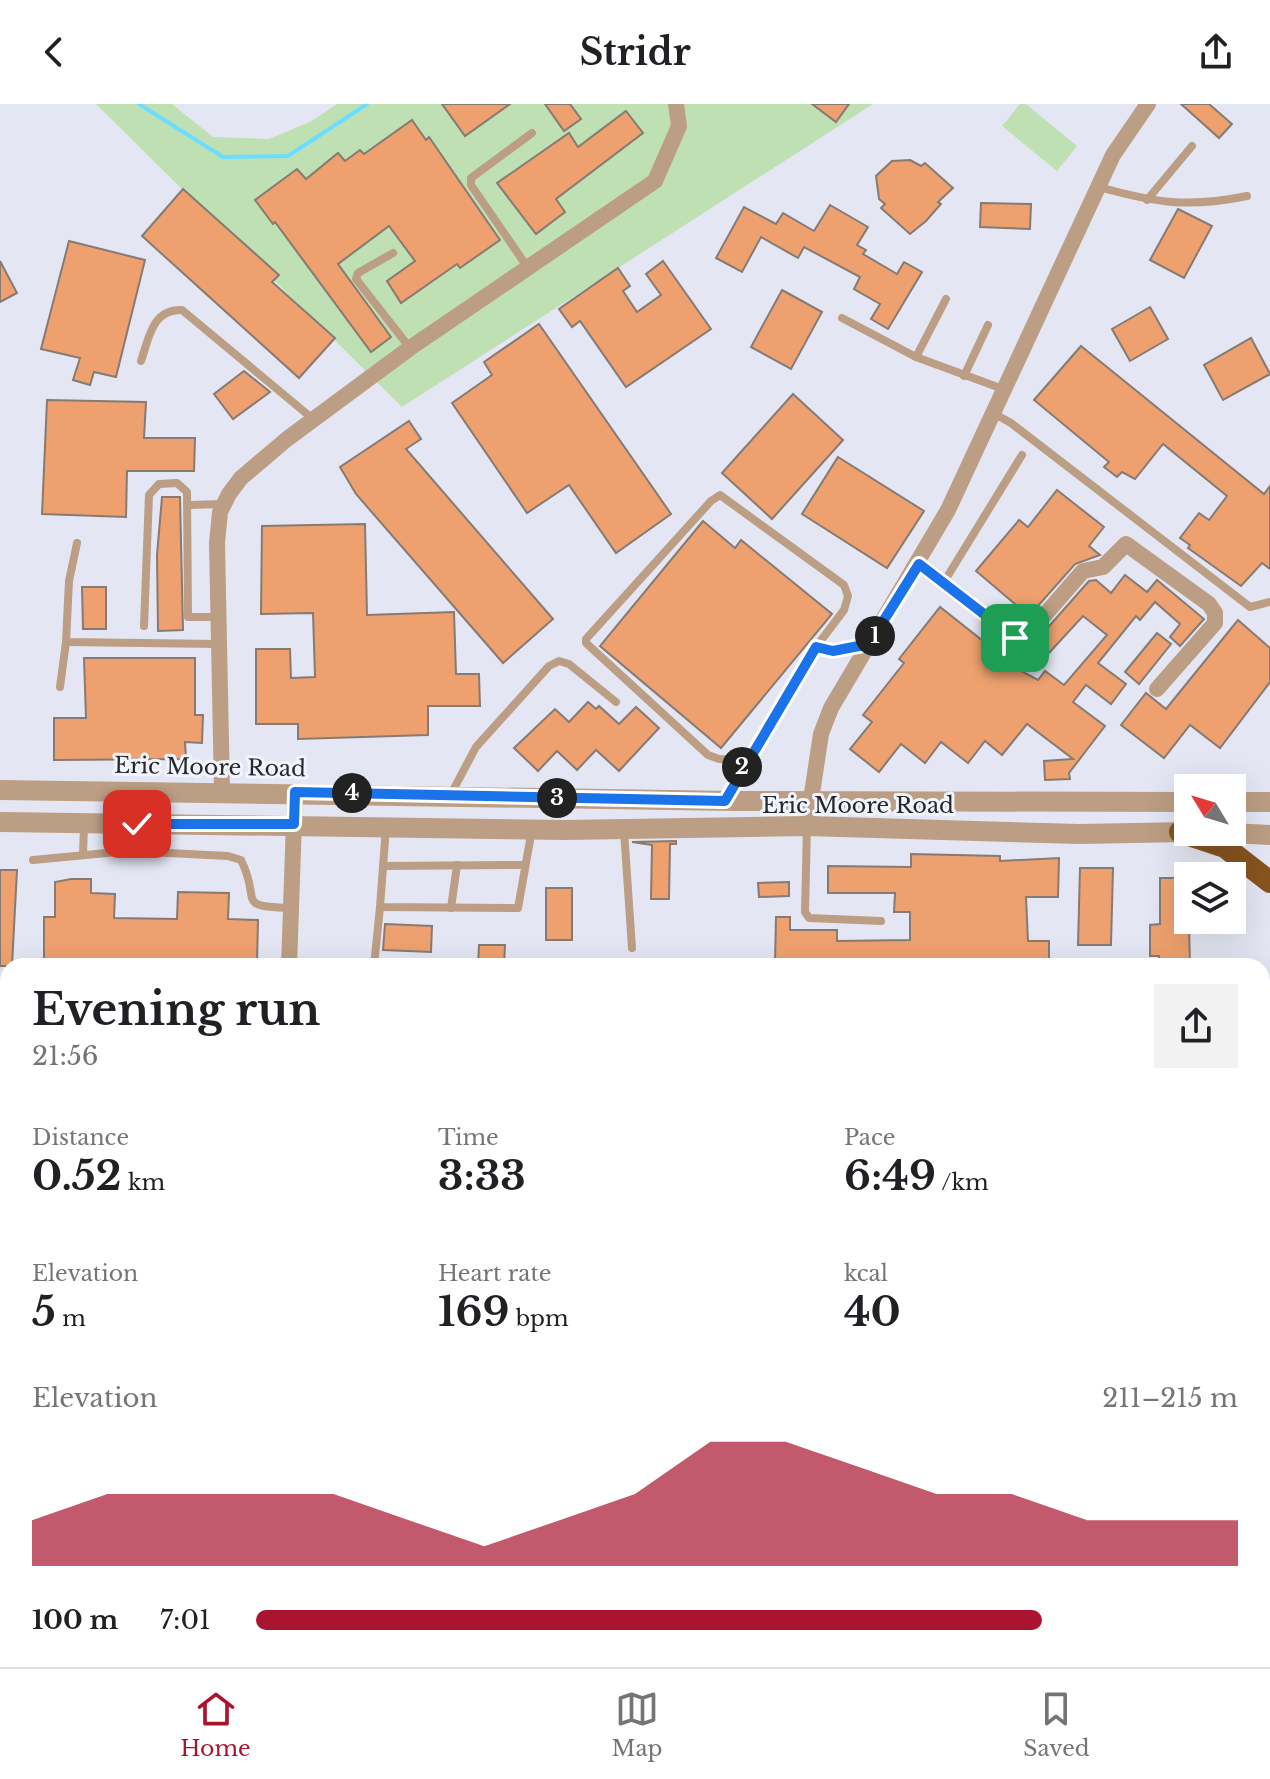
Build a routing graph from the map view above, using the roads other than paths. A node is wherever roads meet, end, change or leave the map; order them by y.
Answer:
1 (676, 104) edge
2 (1148, 104) edge
3 (532, 133) dead end
4 (1192, 146) dead end
5 (1099, 187) junction
6 (1247, 196) dead end
7 (1147, 200) junction
8 (393, 253) dead end
9 (529, 269) junction
10 (946, 299) dead end
11 (842, 318) dead end
12 (988, 325) dead end
13 (410, 348) junction
14 (916, 357) junction
15 (141, 361) dead end
16 (964, 376) junction
17 (1004, 390) junction
18 (993, 413) junction
19 (313, 420) junction
20 (1022, 455) dead end
21 (223, 504) junction
22 (190, 505) junction
23 (77, 543) dead end
24 (919, 564) junction
25 (944, 582) junction
26 (1270, 602) edge
27 (219, 617) junction
28 (144, 626) dead end
29 (66, 642) junction
30 (219, 644) junction
31 (869, 644) junction
32 (816, 647) junction
33 (60, 687) dead end
34 (1157, 689) dead end
35 (616, 702) dead end
36 (746, 760) junction
37 (0, 790) edge
38 (222, 791) junction
39 (295, 792) junction
40 (449, 797) junction
41 (808, 800) junction
42 (725, 801) junction
43 (1174, 802) edge
44 (1246, 802) edge
45 (1270, 802) edge
46 (0, 822) edge
47 (84, 823) junction
48 (294, 824) junction
49 (386, 826) junction
50 (807, 826) junction
51 (532, 829) junction
52 (624, 830) junction
53 (1174, 832) edge
54 (1246, 834) edge
55 (1270, 835) edge
56 (1222, 846) edge
57 (83, 855) junction
58 (33, 860) dead end
59 (457, 865) junction
60 (525, 865) junction
61 (383, 866) junction
62 (1270, 882) edge
63 (380, 907) junction
64 (290, 908) junction
65 (451, 908) junction
66 (881, 921) dead end
67 (632, 948) dead end
68 (289, 958) edge
69 (375, 958) edge

1 - 9 street
2 - 5 street
3 - 9 lane
4 - 7 lane
5 - 7 lane
5 - 17 street
6 - 7 lane
8 - 13 lane
9 - 13 street
10 - 14 lane
11 - 14 lane
12 - 16 lane
13 - 19 street
14 - 16 lane
15 - 19 lane
16 - 17 lane
17 - 18 street
18 - 24 street
18 - 26 lane
19 - 21 street
20 - 25 lane
21 - 22 lane
21 - 27 street
22 - 27 lane
22 - 28 lane
23 - 29 lane
24 - 25 street
24 - 31 street
25 - 34 street
27 - 30 street
29 - 30 lane
29 - 33 lane
30 - 38 street
31 - 32 lane
31 - 41 street
32 - 36 lane
32 - 36 lane
35 - 40 lane
36 - 42 lane
37 - 38 street, Eric Moore Road
38 - 39 street, Eric Moore Road
39 - 40 street, Eric Moore Road
39 - 48 street
40 - 42 street, Eric Moore Road
41 - 42 street, Eric Moore Road
41 - 43 street, Eric Moore Road
41 - 50 street
44 - 45 street
46 - 47 street, Eric Moore Road
47 - 48 street, Eric Moore Road
47 - 57 lane
48 - 49 street, Eric Moore Road
48 - 64 street
49 - 51 street, Eric Moore Road
49 - 61 lane
50 - 52 street, Eric Moore Road
50 - 53 street, Eric Moore Road
50 - 66 lane
51 - 52 street, Eric Moore Road
51 - 60 lane
52 - 67 lane
54 - 55 street
56 - 62 highway
57 - 58 lane
57 - 64 lane
59 - 60 lane
59 - 61 lane
59 - 65 lane
60 - 65 lane
61 - 63 lane
63 - 65 lane
63 - 69 lane
64 - 68 street

